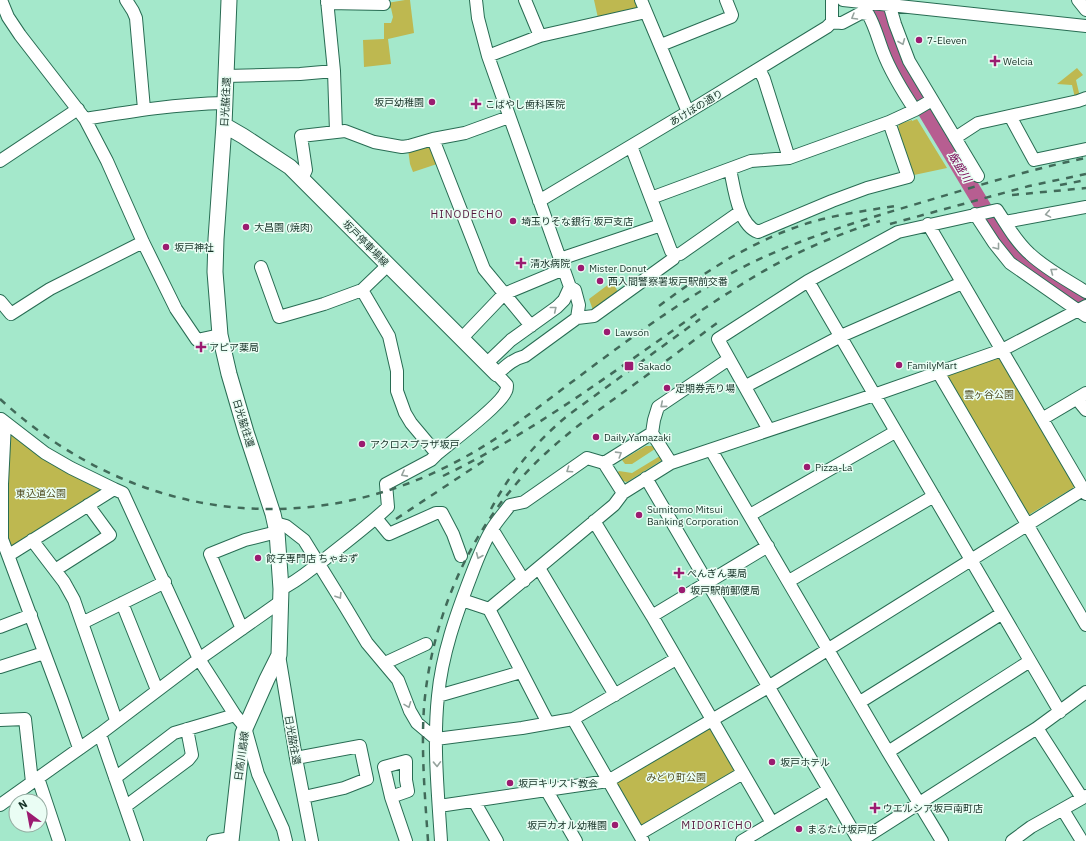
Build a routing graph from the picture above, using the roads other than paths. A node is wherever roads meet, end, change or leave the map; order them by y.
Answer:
1 (1, 0) edge
2 (126, 0) edge
3 (229, 0) edge
4 (476, 0) edge
5 (525, 0) edge
6 (641, 0) edge
7 (726, 0) edge
8 (832, 0) edge
9 (843, 0) edge
10 (1078, 0) edge
11 (327, 2) edge
12 (865, 2) edge
13 (888, 3) edge
14 (384, 4) dead end
15 (1086, 10) edge
16 (646, 12) junction
17 (832, 22) junction
18 (1086, 26) edge
19 (540, 36) junction
20 (661, 45) junction
21 (488, 56) junction
22 (759, 69) junction
23 (334, 71) junction
24 (226, 76) junction
25 (1086, 98) edge
26 (932, 100) junction
27 (225, 103) junction
28 (144, 109) junction
29 (915, 110) junction
30 (688, 112) junction
31 (81, 114) junction
32 (1010, 116) junction
33 (509, 117) junction
34 (889, 122) junction
35 (224, 125) junction
36 (336, 132) junction
37 (433, 138) junction
38 (955, 138) junction
39 (631, 146) junction
40 (1086, 149) edge
41 (789, 158) junction
42 (0, 161) edge
43 (730, 169) junction
44 (978, 176) dead end
45 (302, 179) junction
46 (651, 198) junction
47 (539, 201) junction
48 (1086, 207) edge
49 (740, 212) junction
50 (977, 214) junction
51 (1005, 222) junction
52 (928, 224) junction
53 (661, 225) junction
54 (143, 242) junction
55 (675, 255) junction
56 (562, 264) junction
57 (388, 265) junction
58 (261, 267) dead end
59 (808, 281) junction
60 (962, 283) junction
61 (570, 287) junction
62 (362, 290) junction
63 (1086, 292) edge
64 (504, 294) junction
65 (0, 301) edge
66 (1082, 310) edge
67 (577, 318) junction
68 (531, 326) junction
69 (220, 335) junction
70 (841, 336) junction
71 (462, 338) junction
72 (512, 340) junction
73 (1002, 350) junction
74 (518, 358) junction
75 (730, 359) junction
76 (487, 363) junction
77 (938, 372) junction
78 (498, 374) junction
79 (746, 386) junction
80 (874, 395) junction
81 (1081, 396) edge
82 (1086, 410) edge
83 (1042, 419) junction
84 (3, 421) edge
85 (769, 430) junction
86 (896, 432) junction
87 (652, 433) junction
88 (711, 450) junction
89 (437, 454) junction
90 (604, 463) junction
91 (671, 463) junction
92 (646, 478) junction
93 (1, 484) edge
94 (114, 489) junction
95 (1085, 490) edge
96 (622, 493) junction
97 (934, 496) junction
98 (88, 505) junction
99 (750, 515) junction
100 (375, 519) junction
101 (594, 521) junction
102 (1028, 525) junction
103 (276, 527) junction
104 (492, 529) junction
105 (1, 540) edge
106 (32, 540) junction
107 (768, 546) junction
108 (9, 555) junction
109 (461, 556) dead end
110 (971, 560) junction
111 (319, 563) junction
112 (538, 568) junction
113 (55, 570) junction
114 (524, 581) junction
115 (788, 581) junction
116 (165, 582) junction
117 (707, 583) junction
118 (281, 595) junction
119 (462, 600) junction
120 (122, 603) junction
121 (489, 609) junction
122 (1002, 614) junction
123 (31, 615) junction
124 (652, 616) junction
125 (82, 623) junction
126 (1086, 625) edge
127 (0, 627) edge
128 (242, 628) junction
129 (426, 644) dead end
130 (828, 650) junction
131 (44, 653) junction
132 (279, 655) junction
133 (199, 658) junction
134 (676, 659) junction
135 (1030, 661) junction
136 (385, 663) junction
137 (0, 667) edge
138 (521, 672) junction
139 (768, 687) junction
140 (157, 690) junction
141 (1086, 692) edge
142 (615, 695) junction
143 (438, 696) junction
144 (860, 702) junction
145 (1060, 712) junction
146 (235, 715) junction
147 (573, 719) junction
148 (0, 720) edge
149 (116, 720) junction
150 (713, 720) junction
151 (548, 723) junction
152 (245, 727) junction
153 (1036, 728) junction
154 (187, 729) junction
155 (100, 734) junction
156 (436, 739) junction
157 (79, 748) junction
158 (888, 752) junction
159 (296, 758) junction
160 (744, 773) junction
161 (115, 778) junction
162 (35, 780) junction
163 (608, 781) junction
164 (828, 790) junction
165 (547, 791) junction
166 (304, 797) junction
167 (390, 797) dead end
168 (1084, 797) edge
169 (474, 801) junction
170 (919, 803) junction
171 (0, 805) edge
172 (126, 806) junction
173 (439, 806) junction
174 (1063, 810) junction
175 (772, 823) junction
176 (641, 837) edge
177 (756, 838) edge
178 (231, 840) edge
179 (59, 841) edge
180 (137, 841) edge
181 (213, 841) edge
182 (286, 841) edge
183 (312, 841) edge
184 (406, 841) edge
185 (441, 841) edge
186 (497, 841) edge
187 (576, 841) edge
188 (742, 841) edge
189 (859, 841) edge
190 (942, 841) edge
191 (1012, 841) edge
192 (1082, 841) edge

1 - 31 street
2 - 28 street
3 - 24 main road, 日光脇往還
4 - 21 street
5 - 19 street
6 - 16 street
7 - 20 street
8 - 17 street
9 - 12 street
10 - 15 street
11 - 14 street
11 - 23 street
12 - 13 street
13 - 18 street
13 -> 26 street
16 - 19 street
16 - 20 street
17 - 22 street, あけぼの通り
29 -> 17 street
19 - 21 street
20 - 30 street
21 - 33 street
22 - 30 street, あけぼの通り
22 - 41 street
23 - 24 street
23 - 36 street
24 - 27 main road, 日光脇往還
25 - 32 street
26 - 29 street
26 - 38 street
27 - 28 street
27 - 35 main road, 日光脇往還
28 - 31 street
29 - 34 street
30 - 39 street, あけぼの通り
31 - 42 street
31 - 54 street
32 - 38 street
32 - 40 street
33 - 37 street
33 - 47 street
34 - 41 street
34 - 49 street
35 - 45 main road, 坂戸停車場線
35 - 69 main road, 日光脇往還
36 - 37 street
36 - 45 street
37 - 64 street
38 - 44 street
39 - 46 street
39 - 47 street, あけぼの通り
41 - 43 street
43 - 46 street
43 - 49 street
45 - 57 main road, 坂戸停車場線
46 - 53 street
47 - 56 street
48 -> 51 street
49 - 55 street
50 - 51 street
50 - 52 street
50 -> 66 street
63 -> 51 street
52 - 59 street
52 - 60 street
53 - 55 street
53 - 56 street
54 - 65 street
54 - 69 street
55 - 67 street
56 - 61 street
56 - 64 street
57 - 62 street
57 - 71 main road, 坂戸停車場線
58 - 62 street
59 - 70 street
59 - 75 street
60 - 70 street
60 - 73 street
61 - 67 street
68 -> 61 street
62 - 89 street
64 - 68 street
64 - 71 street
66 - 73 street
67 - 74 street
68 - 72 street
69 - 103 main road, 日光脇往還
70 - 79 street
70 - 80 street
71 - 76 main road, 坂戸停車場線
72 - 74 street
72 - 76 street
73 - 77 street
73 - 83 street
74 - 78 street
75 - 79 street
75 -> 87 street
76 - 78 main road, 坂戸停車場線
77 - 80 street
77 - 102 street
78 - 89 street
79 - 85 street
80 - 85 street
80 - 86 street
81 - 82 street
81 - 83 street
83 - 95 street
84 - 93 street
84 - 94 street
85 - 88 street
86 - 97 street
86 - 99 street
90 -> 87 street
87 - 91 street
88 - 91 street
88 - 99 street
89 -> 100 street
90 - 96 street
90 -> 104 street
91 - 92 street
92 - 96 street
92 - 117 street
93 - 105 street
94 - 98 street
94 - 116 street
95 - 102 street
96 - 101 street
97 - 110 street
97 - 115 street
98 - 106 street
98 - 113 street
99 - 107 street
100 - 109 street
100 - 111 street
101 - 112 street
101 - 124 street
102 - 110 street
102 - 126 street
103 - 111 street
103 - 118 main road, 日光脇往還
103 - 128 street
104 - 114 street
104 -> 119 street
105 - 108 street
106 - 108 street
106 - 113 street
107 - 115 street
107 - 117 street
108 - 123 street
110 - 122 street
110 - 130 street
111 - 118 street
111 -> 136 street
112 - 114 street
112 - 142 street
113 - 125 street
114 - 121 street
115 - 130 street
116 - 120 street
116 - 133 street
117 - 124 street
117 - 139 street
118 - 128 street
118 - 132 main road, 日光脇往還
119 - 121 street
119 - 143 street
120 - 125 street
120 - 140 street
121 - 138 street
122 - 135 street
122 - 144 street
123 - 127 street
123 - 131 street
124 - 134 street
125 - 149 street
128 - 133 street
129 - 136 street
130 - 139 street
130 - 144 street
131 - 137 street
131 - 157 street
132 - 152 main road, 日高川島線
132 - 159 street, 日光脇往還
133 - 140 street
133 - 146 street
134 - 142 street
134 - 150 street
135 - 145 street
135 - 158 street
136 -> 156 street
138 - 143 street
138 - 151 street
139 - 150 street
139 - 164 street
140 - 149 street
141 - 145 street
142 - 147 street
143 - 156 street
144 - 158 street
145 - 153 street
146 - 152 street
146 - 154 street
147 - 151 street
147 - 163 street
148 - 162 street
149 - 155 street
150 - 160 street
150 - 163 street
151 - 156 street
152 - 178 main road, 日高川島線
152 - 182 street
153 - 168 street
153 - 170 street
154 - 161 street
154 - 172 street
155 - 157 street
155 - 161 street
156 -> 173 street
157 - 162 street
158 - 170 street
159 - 166 street, 日光脇往還
159 - 166 street
160 - 175 street
160 - 176 street
161 - 172 street
162 - 171 street
162 - 179 street
163 - 165 street
163 - 176 street
164 - 175 street
164 - 189 street
165 - 169 street
165 - 187 street
166 - 183 street, 日光脇往還
167 - 184 street
168 - 174 street
169 - 173 street
169 - 186 street
170 - 189 street
170 - 190 street
172 - 180 street
173 - 185 street
174 - 191 street
174 - 192 street
175 - 177 street
177 - 188 street
178 - 181 street

